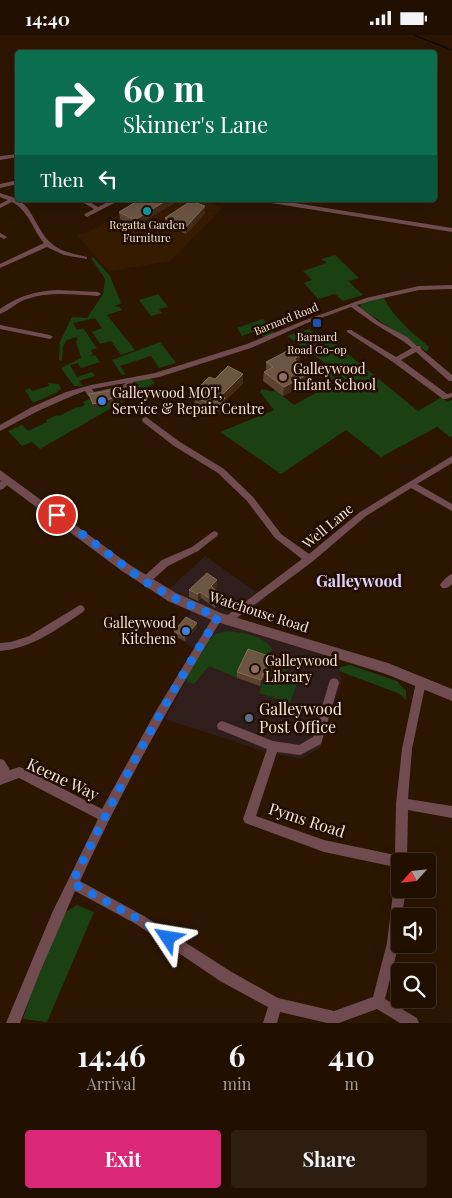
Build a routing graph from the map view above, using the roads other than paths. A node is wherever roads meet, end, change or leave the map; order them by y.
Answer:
1 (15, 156) edge
2 (0, 158) edge
3 (15, 183) edge
4 (0, 186) edge
5 (0, 195) edge
6 (14, 199) joint
7 (20, 202) edge
8 (86, 202) edge
9 (113, 202) edge
10 (279, 202) edge
11 (0, 207) edge
12 (98, 209) junction
13 (87, 215) dead end
14 (452, 230) edge
15 (48, 244) junction
16 (85, 258) dead end
17 (0, 266) edge
18 (452, 287) edge
19 (98, 294) dead end
20 (352, 305) junction
21 (0, 312) edge
22 (0, 327) edge
23 (349, 331) dead end
24 (50, 337) dead end
25 (418, 349) junction
26 (396, 360) junction
27 (452, 379) edge
28 (451, 395) dead end
29 (146, 420) dead end
30 (0, 428) edge
31 (452, 459) edge
32 (3, 480) edge
33 (412, 485) junction
34 (452, 508) edge
35 (214, 534) dead end
36 (309, 559) junction
37 (144, 581) junction
38 (80, 609) dead end
39 (222, 619) junction
40 (0, 647) edge
41 (421, 682) junction
42 (334, 683) dead end
43 (452, 695) edge
44 (222, 727) dead end
45 (273, 746) junction
46 (0, 764) edge
47 (4, 779) edge
48 (402, 804) junction
49 (452, 812) edge
50 (104, 817) junction
51 (400, 853) edge
52 (391, 860) edge
53 (72, 883) junction
54 (398, 898) edge
55 (378, 1002) junction
56 (276, 1004) junction
57 (13, 1023) edge
58 (270, 1023) edge
59 (412, 1023) edge

1 - 2 street
3 - 4 street
5 - 6 street
6 - 11 street
7 - 15 street
8 - 12 street
9 - 12 street
10 - 14 street
12 - 13 street
15 - 16 street
15 - 17 street
18 - 20 street, Barnard Road
19 - 21 street
20 - 25 street
20 - 30 street, Barnard Road
22 - 24 street
23 - 26 street
25 - 26 street
25 - 27 street
26 - 28 street
29 - 36 street
31 - 33 street, Well Lane
32 - 37 street, Watchouse Road
33 - 34 street
33 - 36 street, Well Lane
35 - 37 street
36 - 39 street, Well Lane
37 - 39 street, Watchouse Road
38 - 40 street
39 - 41 street, Watchouse Road
39 - 50 street
41 - 43 street, Watchouse Road
41 - 48 street, Pyms Road
42 - 45 street
44 - 45 street
45 - 52 street, Pyms Road
46 - 47 street, Keene Way
47 - 50 street, Keene Way
48 - 49 street
48 - 51 street, Pyms Road
50 - 53 street
53 - 56 street
53 - 57 street
54 - 55 street
55 - 56 street
55 - 59 street
56 - 58 street

